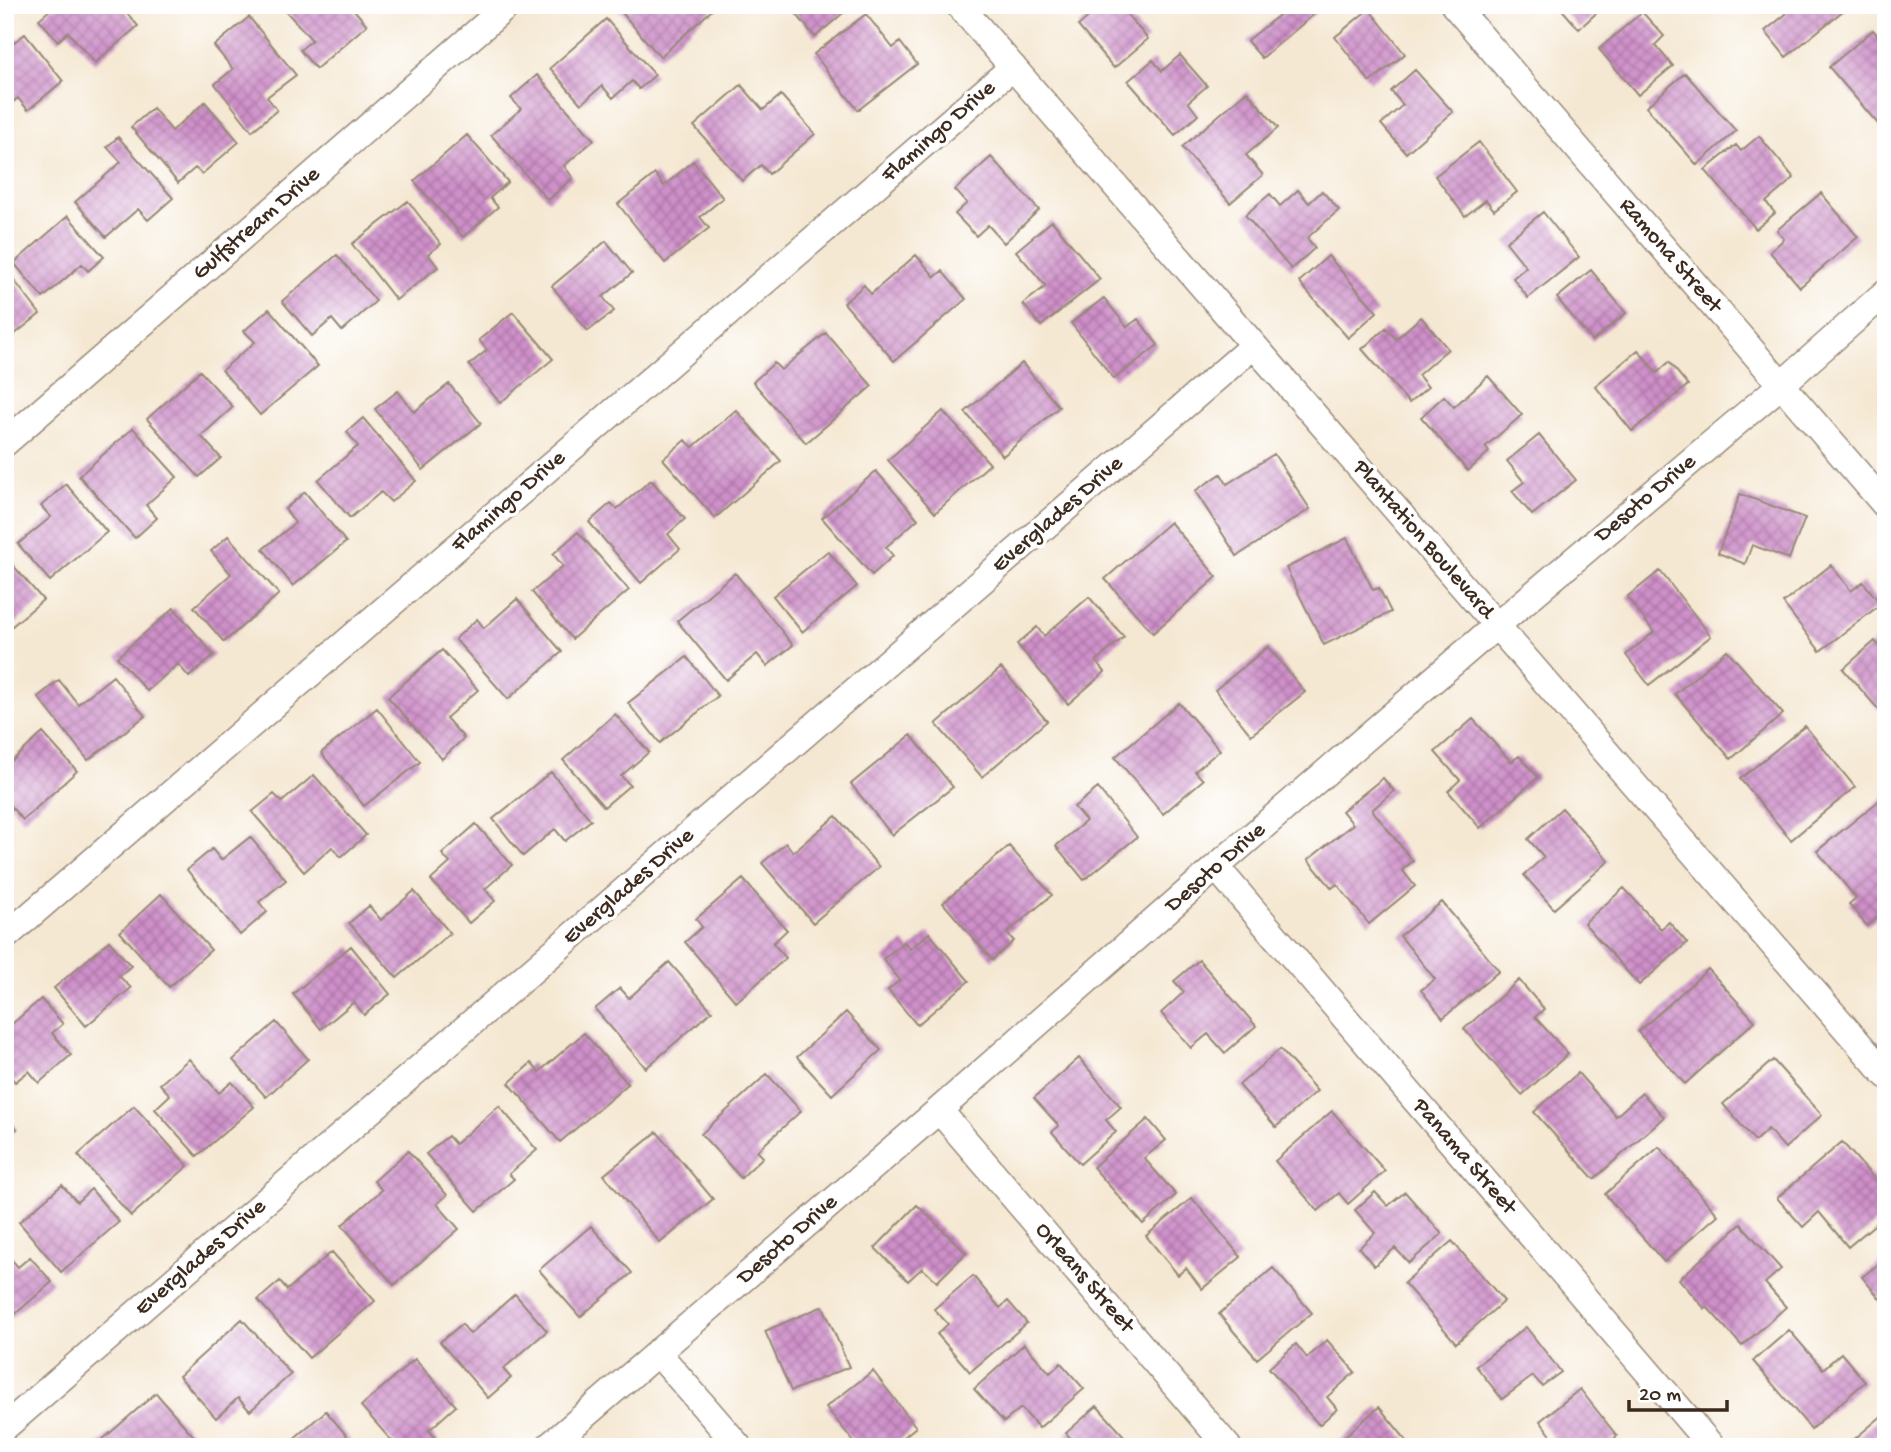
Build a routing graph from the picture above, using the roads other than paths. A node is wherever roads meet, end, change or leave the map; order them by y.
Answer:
1 (508, 5) edge
2 (960, 5) edge
3 (1454, 5) edge
4 (1013, 67) junction
5 (1886, 292) edge
6 (1253, 346) junction
7 (1781, 385) junction
8 (5, 443) edge
9 (1886, 506) edge
10 (1497, 625) junction
11 (1216, 867) junction
12 (5, 937) edge
13 (1886, 1075) edge
14 (939, 1110) junction
15 (657, 1352) junction
16 (5, 1427) edge
17 (548, 1447) edge
18 (739, 1447) edge
19 (1228, 1447) edge
20 (1712, 1447) edge

1 - 8 street, Gulfstream Drive
2 - 4 street, Plantation Boulevard
3 - 7 street, Ramona Street
4 - 6 street, Plantation Boulevard
4 - 12 street, Flamingo Drive
5 - 7 street, Desoto Drive
6 - 10 street, Plantation Boulevard
6 - 16 street, Everglades Drive
7 - 9 street, Ramona Street
7 - 10 street, Desoto Drive
10 - 11 street, Desoto Drive
10 - 13 street, Plantation Boulevard
11 - 14 street, Desoto Drive
11 - 20 street, Panama Street
14 - 15 street, Desoto Drive
14 - 19 street, Orleans Street
15 - 17 street, Desoto Drive
15 - 18 street

